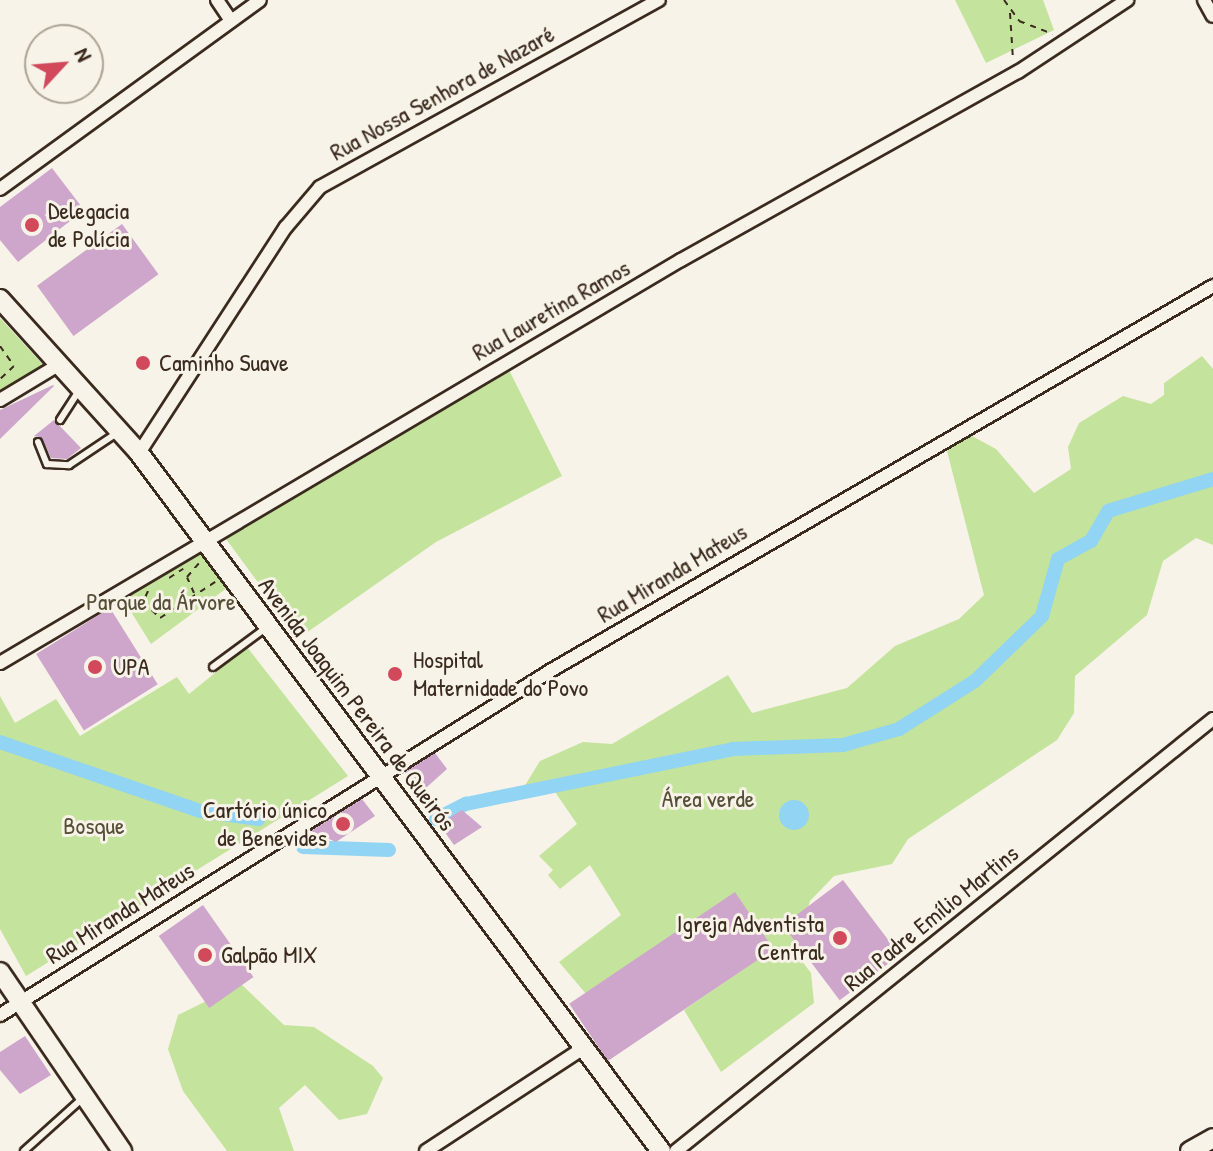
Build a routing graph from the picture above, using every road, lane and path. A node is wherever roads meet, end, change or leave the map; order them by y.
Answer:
1 (217, 0) edge
2 (260, 0) edge
3 (659, 0) edge
4 (1004, 0) edge
5 (1127, 0) edge
6 (1204, 0) edge
7 (1010, 12) junction
8 (1213, 16) edge
9 (231, 21) junction
10 (1069, 41) junction
11 (1018, 72) junction
12 (0, 189) edge
13 (1213, 286) edge
14 (0, 299) edge
15 (0, 346) edge
16 (60, 364) junction
17 (0, 379) edge
18 (81, 388) junction
19 (0, 400) edge
20 (60, 420) dead end
21 (120, 431) junction
22 (38, 442) dead end
23 (139, 453) junction
24 (209, 546) junction
25 (146, 576) junction
26 (231, 576) junction
27 (195, 595) junction
28 (270, 625) junction
29 (0, 663) edge
30 (213, 667) dead end
31 (1213, 719) edge
32 (380, 776) junction
33 (0, 972) edge
34 (18, 1003) junction
35 (0, 1015) edge
36 (582, 1049) junction
37 (79, 1089) junction
38 (1213, 1138) edge
39 (24, 1151) edge
40 (122, 1151) edge
41 (426, 1151) edge
42 (661, 1151) edge
43 (676, 1151) edge
44 (1190, 1151) edge

1 - 9 street
2 - 9 street
3 - 23 street, Rua Nossa Senhora de Nazaré
4 - 7 path
5 - 10 street, Rua Lauretina Ramos
6 - 8 street
7 - 10 path
7 - 11 path
9 - 12 street
10 - 11 street, Rua Lauretina Ramos
11 - 24 street, Rua Lauretina Ramos
13 - 32 street, Rua Miranda Mateus
14 - 16 main road, Avenida Joaquim Pereira de Queirós
15 - 17 path
16 - 18 main road, Avenida Joaquim Pereira de Queirós
16 - 19 street
18 - 20 lane
18 - 21 main road, Avenida Joaquim Pereira de Queirós
21 - 22 lane
21 - 23 main road, Avenida Joaquim Pereira de Queirós
23 - 24 main road, Avenida Joaquim Pereira de Queirós
24 - 25 street, Rua Lauretina Ramos
24 - 26 main road, Avenida Joaquim Pereira de Queirós
24 - 27 path
25 - 27 path
25 - 29 street, Rua Lauretina Ramos
26 - 27 path
26 - 28 main road, Avenida Joaquim Pereira de Queirós
28 - 30 lane
28 - 32 main road, Avenida Joaquim Pereira de Queirós
31 - 43 street, Rua Padre Emílio Martins
32 - 34 street, Rua Miranda Mateus
32 - 36 main road, Avenida Joaquim Pereira de Queirós
33 - 34 main road
34 - 35 street, Rua Miranda Mateus
34 - 37 main road
36 - 41 street
36 - 42 main road, Avenida Joaquim Pereira de Queirós
37 - 39 lane
37 - 40 main road
38 - 44 main road

